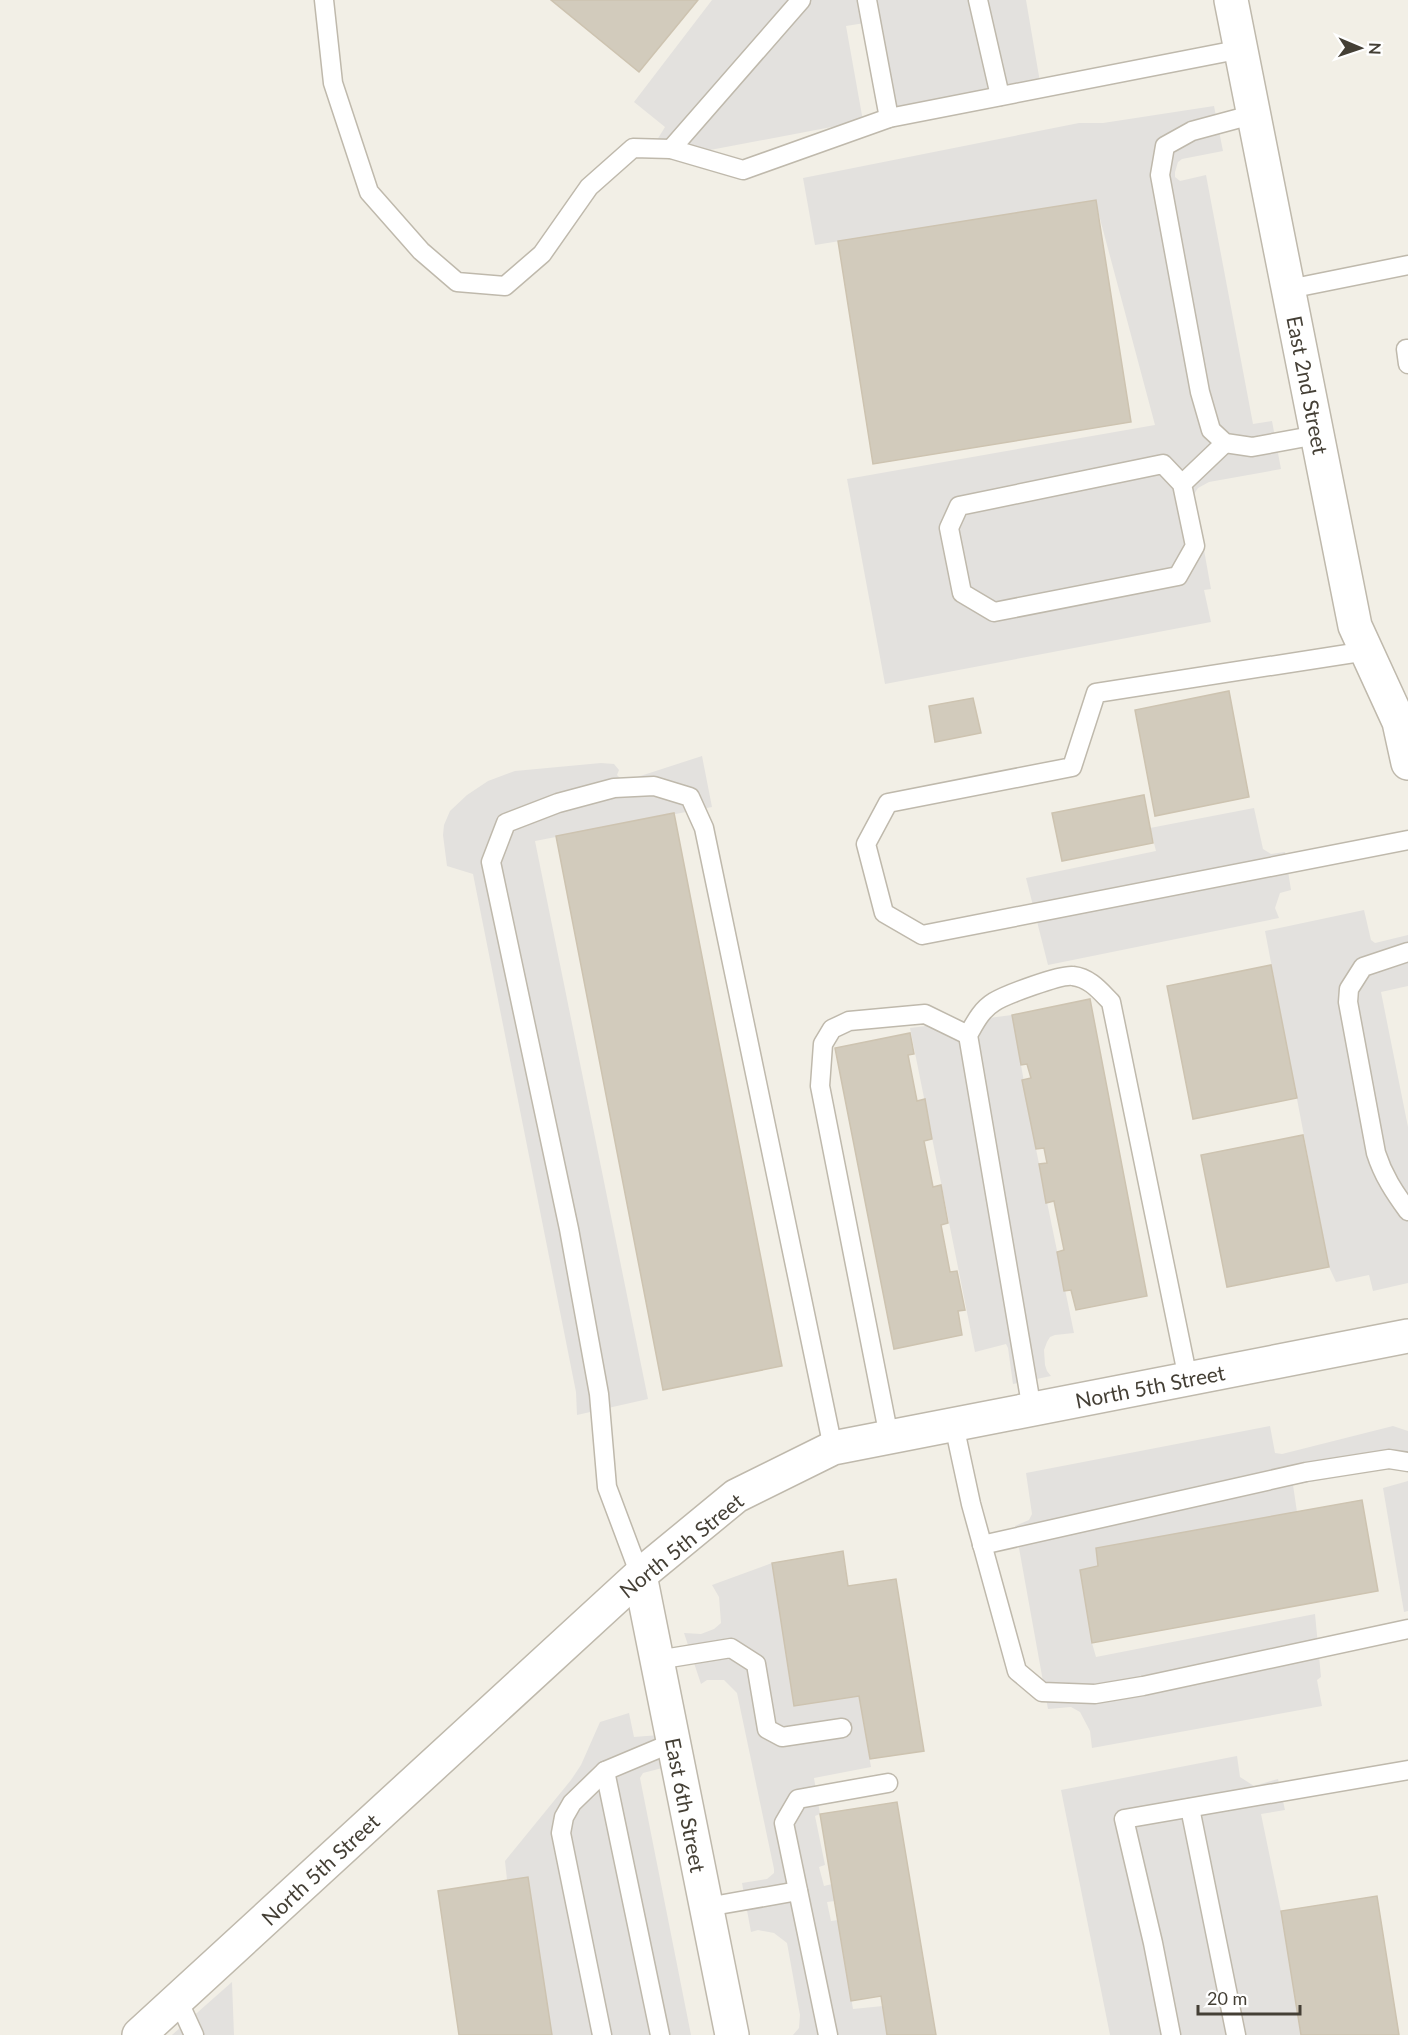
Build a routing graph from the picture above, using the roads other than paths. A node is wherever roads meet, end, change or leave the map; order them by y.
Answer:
1 (324, 0) edge
2 (801, 0) edge
3 (867, 0) edge
4 (978, 0) edge
5 (1231, 0) edge
6 (1242, 49) junction
7 (1000, 96) junction
8 (1255, 114) junction
9 (889, 118) junction
10 (671, 149) junction
11 (1408, 265) edge
12 (1289, 289) junction
13 (1408, 349) edge
14 (1408, 364) edge
15 (1317, 435) junction
16 (1226, 442) junction
17 (1182, 484) junction
18 (1367, 651) junction
19 (1408, 763) edge
20 (1408, 840) edge
21 (1408, 952) edge
22 (968, 1035) junction
23 (1408, 1211) edge
24 (1408, 1336) edge
25 (1188, 1379) junction
26 (1032, 1410) junction
27 (954, 1425) junction
28 (889, 1437) junction
29 (833, 1448) junction
30 (1408, 1462) edge
31 (982, 1545) junction
32 (640, 1575) junction
33 (1408, 1629) edge
34 (657, 1660) junction
35 (842, 1728) dead end
36 (674, 1742) junction
37 (1408, 1770) edge
38 (605, 1771) junction
39 (888, 1783) dead end
40 (1190, 1808) junction
41 (798, 1892) junction
42 (707, 1907) junction
43 (178, 2000) junction
44 (139, 2035) edge
45 (194, 2035) edge
46 (602, 2035) edge
47 (660, 2035) edge
48 (732, 2035) edge
49 (828, 2035) edge
50 (1171, 2035) edge
51 (1236, 2035) edge

1 - 10 lane
2 - 10 lane
3 - 9 lane
4 - 7 lane
5 - 6 street, East 2nd Street
6 - 7 lane
6 - 8 street, East 2nd Street
7 - 9 lane
8 - 12 street, East 2nd Street
8 - 16 lane
9 - 10 lane
11 - 12 lane
12 - 15 street, East 2nd Street
13 - 14 lane
15 - 16 lane
15 - 18 street, East 2nd Street
16 - 17 lane
17 - 17 lane
18 - 19 street, East 2nd Street
18 - 20 lane
21 - 23 lane
22 - 25 lane
22 - 26 lane
22 - 28 lane
24 - 25 street, North 5th Street
25 - 26 street, North 5th Street
26 - 27 street, North 5th Street
27 - 28 street, North 5th Street
27 - 31 lane
28 - 29 street, North 5th Street
29 - 32 street, North 5th Street
29 - 32 lane
30 - 31 lane
31 - 33 lane
32 - 34 street, East 6th Street
32 - 43 street, North 5th Street
34 - 35 lane
34 - 36 street, East 6th Street
36 - 38 lane
36 - 42 street, East 6th Street
37 - 40 lane
38 - 46 lane
38 - 47 lane
39 - 41 lane
40 - 50 lane
40 - 51 lane
41 - 42 lane
41 - 49 lane
42 - 48 street, East 6th Street
43 - 44 street, North 5th Street
43 - 45 lane

